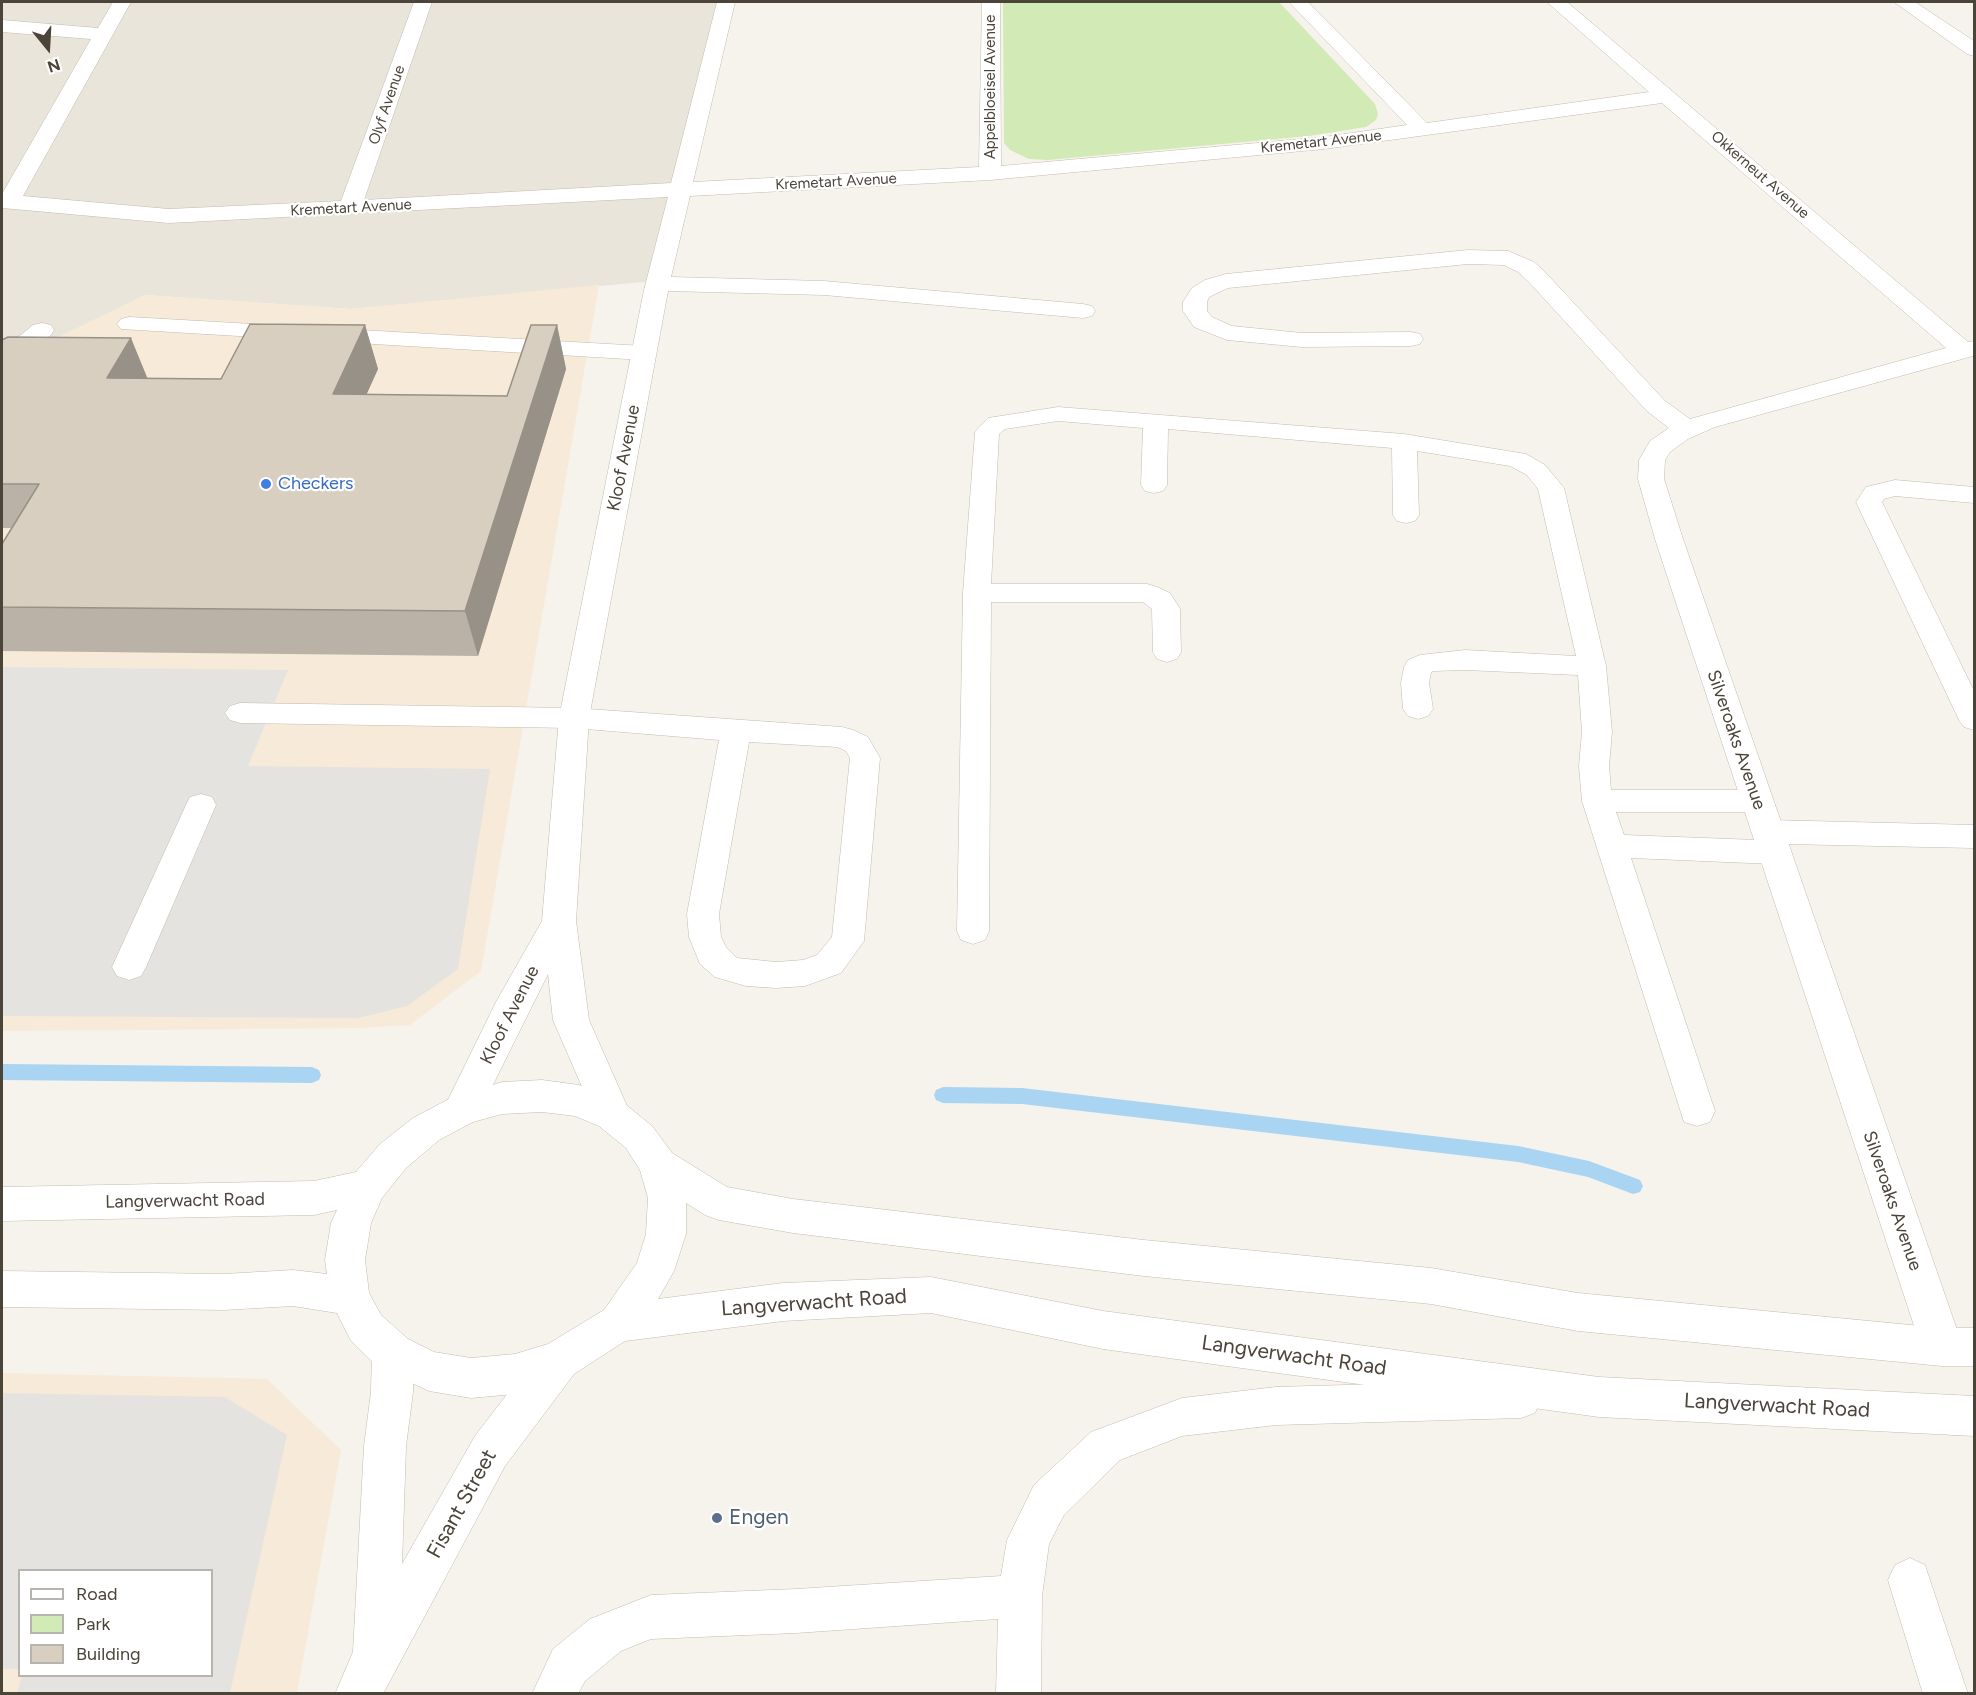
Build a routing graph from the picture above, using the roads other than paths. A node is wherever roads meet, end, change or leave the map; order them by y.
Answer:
1 (122, 2) edge
2 (423, 2) edge
3 (726, 2) edge
4 (991, 2) edge
5 (1298, 2) edge
6 (1556, 2) edge
7 (1903, 2) edge
8 (2, 26) edge
9 (104, 34) junction
10 (1974, 50) edge
11 (1668, 96) junction
12 (1423, 130) junction
13 (990, 173) junction
14 (680, 191) junction
15 (5, 202) edge
16 (350, 208) junction
17 (658, 284) junction
18 (1083, 311) dead end
19 (129, 324) dead end
20 (42, 330) dead end
21 (1411, 339) dead end
22 (1969, 349) edge
23 (2, 353) edge
24 (644, 353) junction
25 (1156, 421) junction
26 (1688, 430) junction
27 (1404, 442) junction
28 (1154, 485) dead end
29 (1974, 495) edge
30 (1406, 515) dead end
31 (977, 593) junction
32 (1167, 652) dead end
33 (1592, 666) junction
34 (1418, 709) dead end
35 (240, 713) dead end
36 (574, 718) junction
37 (1974, 720) edge
38 (736, 731) junction
39 (1598, 801) junction
40 (1757, 801) junction
41 (201, 805) dead end
42 (1974, 837) edge
43 (1771, 842) junction
44 (1611, 846) junction
45 (559, 921) junction
46 (973, 931) dead end
47 (129, 967) dead end
48 (462, 1110) junction
49 (1697, 1111) dead end
50 (612, 1115) junction
51 (658, 1165) junction
52 (368, 1187) junction
53 (2, 1204) edge
54 (2, 1289) edge
55 (349, 1296) junction
56 (618, 1323) junction
57 (1958, 1347) edge
58 (393, 1353) junction
59 (559, 1360) junction
60 (1599, 1397) junction
61 (1974, 1416) edge
62 (1910, 1580) dead end
63 (1020, 1596) junction
64 (367, 1675) edge
65 (554, 1694) edge
66 (1018, 1694) edge
67 (1946, 1694) edge

1 - 9 street
2 - 16 street, Olyf Avenue
3 - 14 street, Kloof Avenue
4 - 13 street, Appelbloeisel Avenue
5 - 12 street
6 - 11 street, Okkerneut Avenue
7 - 10 street
8 - 9 street
9 - 15 street
11 - 12 street, Kremetart Avenue
11 - 22 street, Okkerneut Avenue
12 - 13 street, Kremetart Avenue
13 - 14 street, Kremetart Avenue
14 - 16 street, Kremetart Avenue
14 - 17 street, Kloof Avenue
15 - 16 street, Kremetart Avenue
17 - 18 street
17 - 24 street, Kloof Avenue
19 - 24 lane
20 - 23 street
21 - 26 street
22 - 26 street, Silveroaks Avenue
24 - 36 street, Kloof Avenue
25 - 27 lane
25 - 28 lane
25 - 31 lane
26 - 40 street, Silveroaks Avenue
27 - 30 lane
27 - 33 lane
29 - 37 lane
31 - 32 lane
31 - 46 lane
33 - 34 lane
33 - 39 lane
35 - 36 lane
36 - 38 lane
36 - 45 street, Kloof Avenue
38 - 38 lane
39 - 40 lane
39 - 44 lane
40 - 43 street, Silveroaks Avenue
41 - 47 lane
42 - 43 lane
43 - 44 lane
43 - 57 street, Silveroaks Avenue
44 - 49 lane
45 - 48 street, Kloof Avenue
45 - 50 street, Kloof Avenue
48 - 50 street
48 - 52 street
50 - 51 street
51 - 56 street
51 - 57 street
52 - 53 street, Langverwacht Road
52 - 55 street
54 - 55 street
55 - 58 street
56 - 59 street
56 - 60 street, Langverwacht Road
58 - 59 street
58 - 64 street, Fisant Street
59 - 64 street, Fisant Street
60 - 61 street, Langverwacht Road
60 - 63 lane
62 - 67 lane
63 - 65 lane
63 - 66 lane

